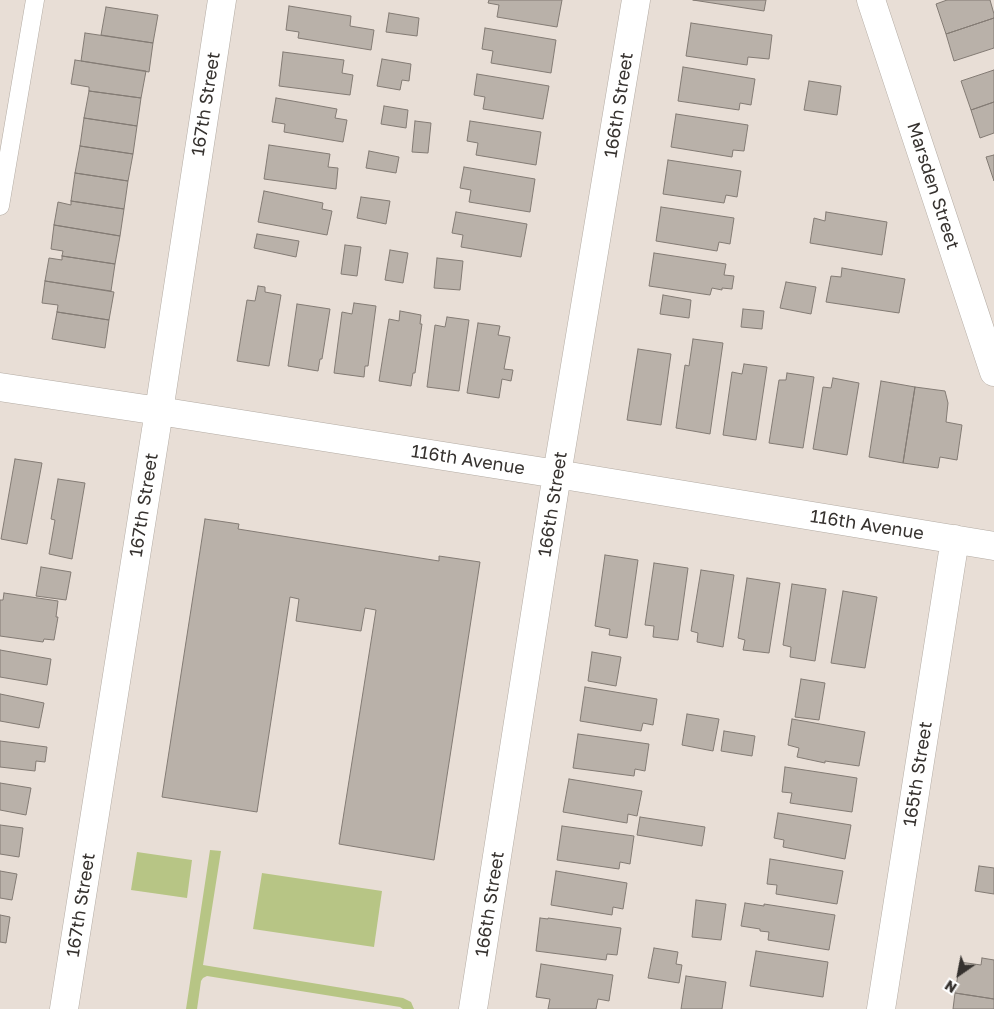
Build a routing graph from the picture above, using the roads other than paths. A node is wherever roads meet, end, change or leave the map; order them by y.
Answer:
1 (35, 0) edge
2 (222, 0) edge
3 (636, 0) edge
4 (871, 0) edge
5 (0, 206) edge
6 (994, 372) edge
7 (0, 387) edge
8 (159, 411) junction
9 (557, 474) junction
10 (955, 539) junction
11 (994, 546) edge
12 (64, 1009) edge
13 (474, 1009) edge
14 (882, 1009) edge

1 - 5 lane
2 - 8 street, 167th Street
3 - 9 street, 166th Street
4 - 6 street, Marsden Street
7 - 8 street, 116th Avenue
8 - 9 street, 116th Avenue
8 - 12 street, 167th Street
9 - 10 street, 116th Avenue
9 - 13 street, 166th Street
10 - 11 street, 116th Avenue
10 - 14 street, 165th Street

